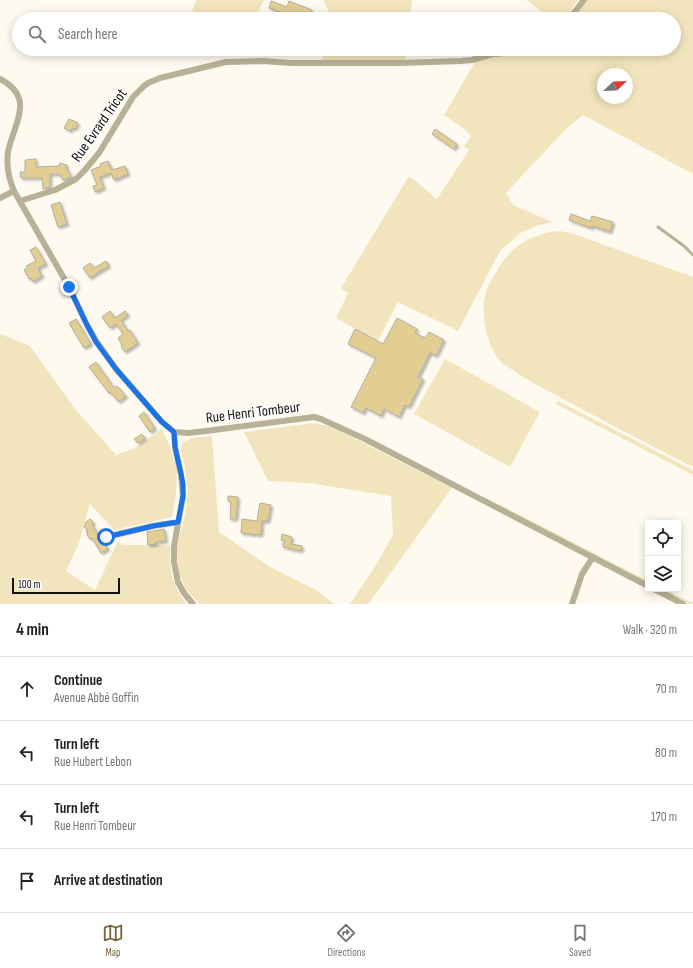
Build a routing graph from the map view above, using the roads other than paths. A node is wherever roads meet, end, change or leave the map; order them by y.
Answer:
1 (584, 0) edge
2 (575, 12) edge
3 (486, 56) edge
4 (0, 79) edge
5 (14, 191) junction
6 (0, 198) edge
7 (20, 201) junction
8 (658, 227) dead end
9 (693, 255) edge
10 (174, 432) junction
11 (178, 522) junction
12 (106, 537) dead end
13 (593, 557) junction
14 (645, 584) edge
15 (660, 592) edge
16 (193, 604) edge
17 (572, 604) edge
18 (683, 604) edge

1 - 2 street
3 - 7 street, Rue Evrard Tricot
4 - 5 street
5 - 6 street
5 - 7 street
7 - 10 street
8 - 9 lane
10 - 11 street
10 - 13 street, Rue Henri Tombeur
11 - 12 street
11 - 16 street
13 - 14 street, Rue Henri Tombeur
13 - 17 street
15 - 18 street

